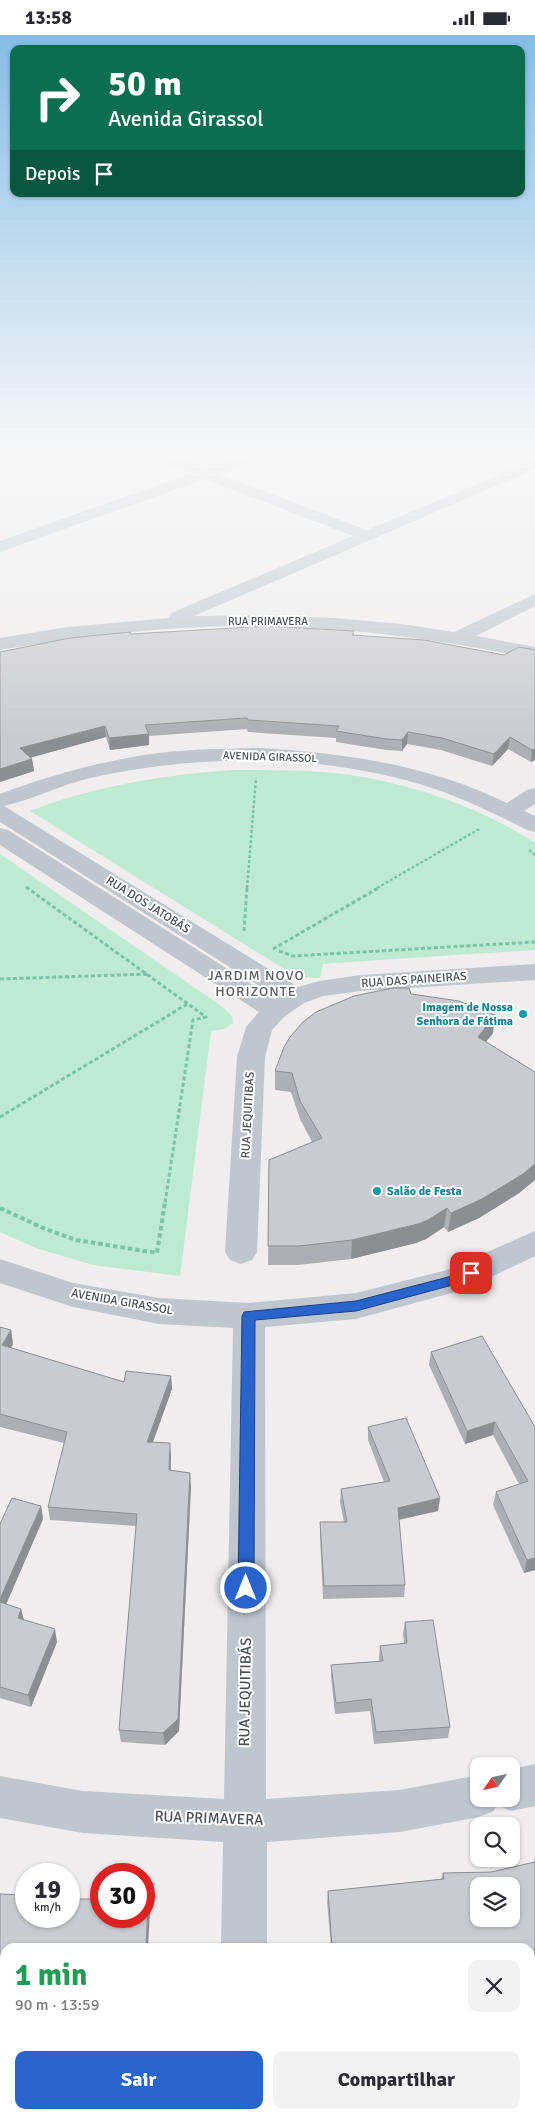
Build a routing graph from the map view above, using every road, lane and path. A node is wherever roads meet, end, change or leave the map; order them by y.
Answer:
1 (345, 544) edge
2 (535, 599) edge
3 (161, 623) junction
4 (459, 637) junction
5 (0, 644) edge
6 (535, 653) edge
7 (248, 777) dead end
8 (535, 795) edge
9 (0, 801) edge
10 (510, 810) junction
11 (0, 812) edge
12 (478, 823) dead end
13 (535, 825) edge
14 (0, 835) edge
15 (526, 848) dead end
16 (535, 855) edge
17 (24, 885) dead end
18 (236, 926) dead end
19 (244, 931) junction
20 (251, 936) dead end
21 (535, 942) edge
22 (535, 972) edge
23 (149, 974) junction
24 (0, 979) edge
25 (189, 1003) junction
26 (285, 1004) junction
27 (0, 1117) edge
28 (0, 1207) edge
29 (535, 1243) edge
30 (241, 1252) dead end
31 (0, 1271) edge
32 (249, 1316) junction
33 (535, 1785) edge
34 (520, 1788) edge
35 (0, 1797) edge
36 (470, 1798) edge
37 (244, 1822) junction
38 (244, 1943) edge

1 - 3 street
2 - 4 street
3 - 4 street, RUA PRIMAVERA
3 - 5 street, RUA PRIMAVERA
4 - 6 street, RUA PRIMAVERA
7 - 19 path
8 - 10 street
9 - 10 street, AVENIDA GIRASSOL
10 - 13 street, AVENIDA GIRASSOL
11 - 26 street, RUA DOS JATOBÁS
12 - 21 path
14 - 26 street, RUA DOS JATOBÁS
15 - 16 path
17 - 23 path
18 - 19 path
19 - 20 path
22 - 26 street, RUA DAS PAINEIRAS
23 - 24 path
23 - 25 path
25 - 27 path
25 - 28 path
26 - 30 street, RUA JEQUITIBAS
29 - 32 street, AVENIDA GIRASSOL
31 - 32 street, AVENIDA GIRASSOL
32 - 37 street, RUA JEQUITIBÁS
33 - 34 street
35 - 37 street, RUA PRIMAVERA
36 - 37 street, RUA PRIMAVERA
37 - 38 street, RUA JEQUITIBÁS

